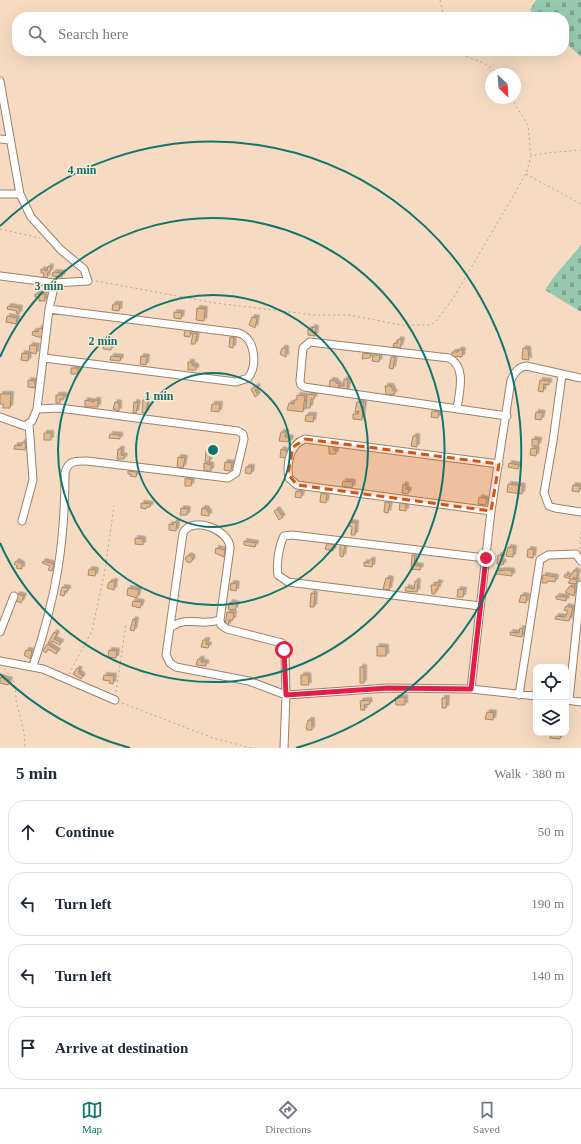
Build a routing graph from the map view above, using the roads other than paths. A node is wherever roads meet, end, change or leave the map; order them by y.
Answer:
1 (0, 81) edge
2 (0, 139) edge
3 (10, 140) junction
4 (0, 194) edge
5 (20, 194) junction
6 (0, 276) edge
7 (55, 283) junction
8 (49, 309) junction
9 (44, 358) junction
10 (562, 375) junction
11 (581, 378) edge
12 (37, 409) junction
13 (457, 409) junction
14 (507, 416) junction
15 (0, 417) edge
16 (29, 424) junction
17 (499, 464) junction
18 (491, 511) junction
19 (581, 512) edge
20 (22, 521) dead end
21 (486, 558) junction
22 (580, 559) edge
23 (581, 585) edge
24 (14, 596) dead end
25 (480, 606) junction
26 (220, 620) junction
27 (171, 627) junction
28 (0, 632) edge
29 (1, 664) edge
30 (33, 666) junction
31 (569, 684) edge
32 (471, 689) junction
33 (286, 695) junction
34 (519, 695) junction
35 (533, 696) edge
36 (115, 700) road end
37 (569, 700) edge
38 (581, 702) edge
39 (284, 748) edge

1 - 3 street
2 - 3 street
3 - 5 street
4 - 5 street
5 - 7 street
6 - 7 street
7 - 8 street
8 - 9 street
8 - 9 street
9 - 12 street
10 - 11 street
10 - 14 street
10 - 19 street
12 - 16 street
12 - 30 street
13 - 13 street
13 - 14 street
14 - 17 street
15 - 16 street
16 - 20 street
17 - 18 street
17 - 18 street
18 - 21 street
21 - 25 street
21 - 25 street
22 - 34 street
23 - 31 street
24 - 28 street
25 - 32 street
26 - 27 street
26 - 27 street
26 - 33 street
27 - 33 street
29 - 30 street
30 - 36 street
32 - 33 street
32 - 34 street
33 - 39 street
34 - 35 street
37 - 38 street

